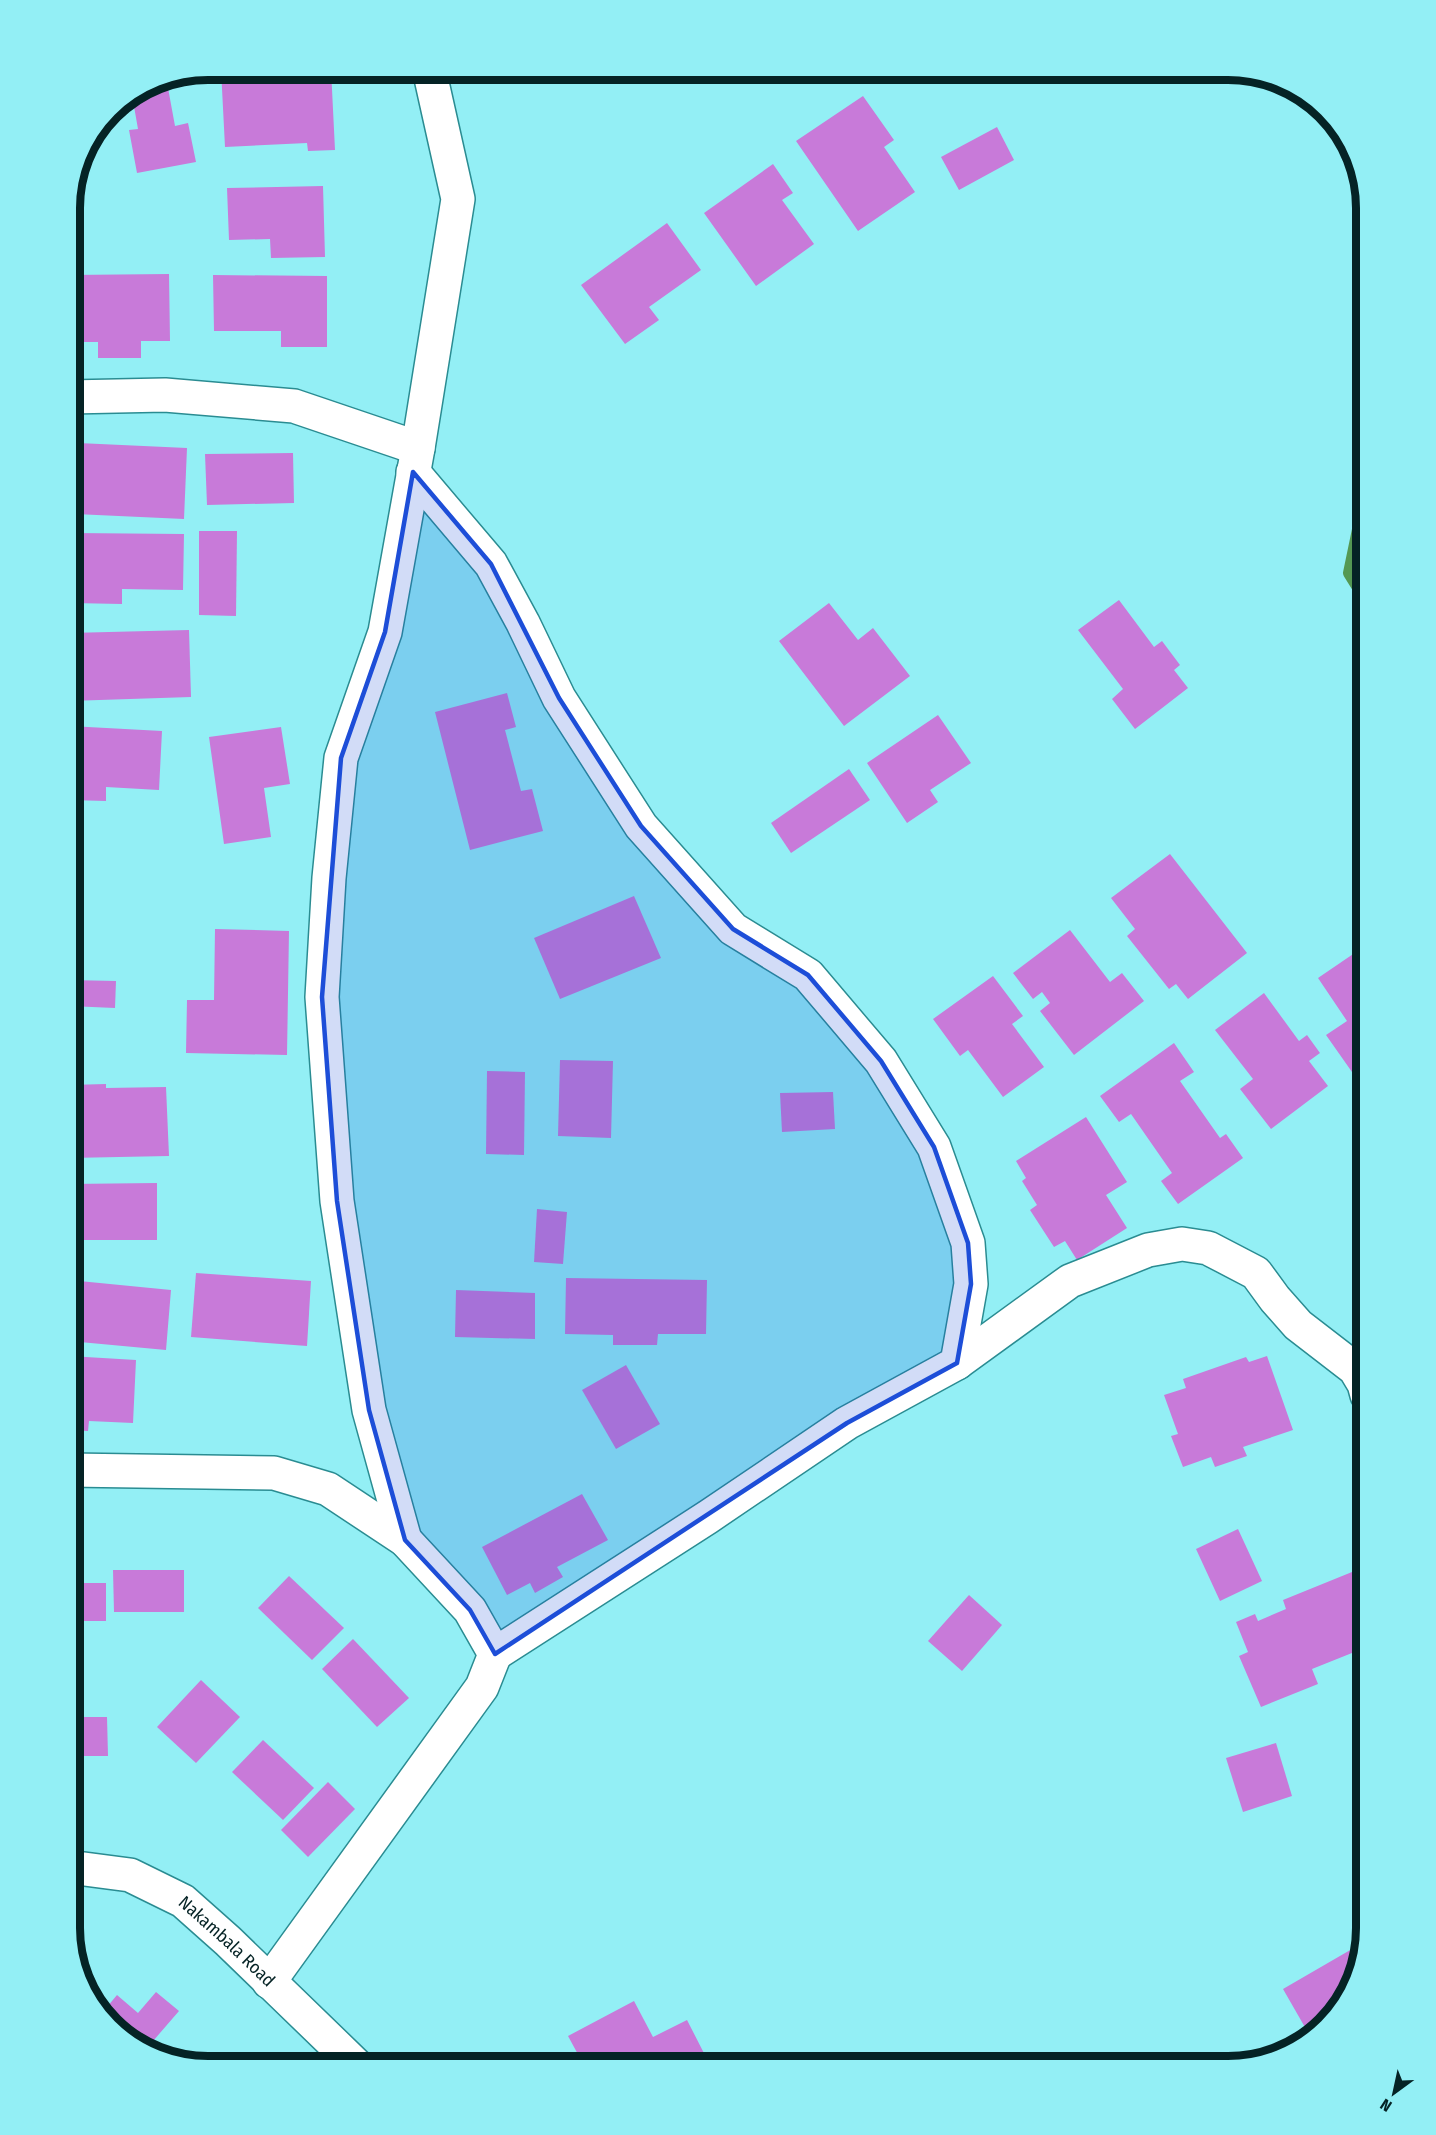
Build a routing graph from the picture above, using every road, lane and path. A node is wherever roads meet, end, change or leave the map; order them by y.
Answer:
1 (431, 80) edge
2 (444, 80) edge
3 (438, 109) junction
4 (80, 397) edge
5 (416, 460) junction
6 (957, 1363) junction
7 (1356, 1371) edge
8 (79, 1470) edge
9 (405, 1540) junction
10 (495, 1654) junction
11 (79, 1868) edge
12 (269, 1982) junction
13 (346, 2055) edge

1 - 3 street
2 - 3 street
3 - 5 street
4 - 5 street
5 - 6 street
5 - 9 street
6 - 7 street
6 - 10 street
8 - 9 street
9 - 10 street
10 - 12 street
11 - 12 street, Nakambala Road
12 - 13 street, Nakambala Road

